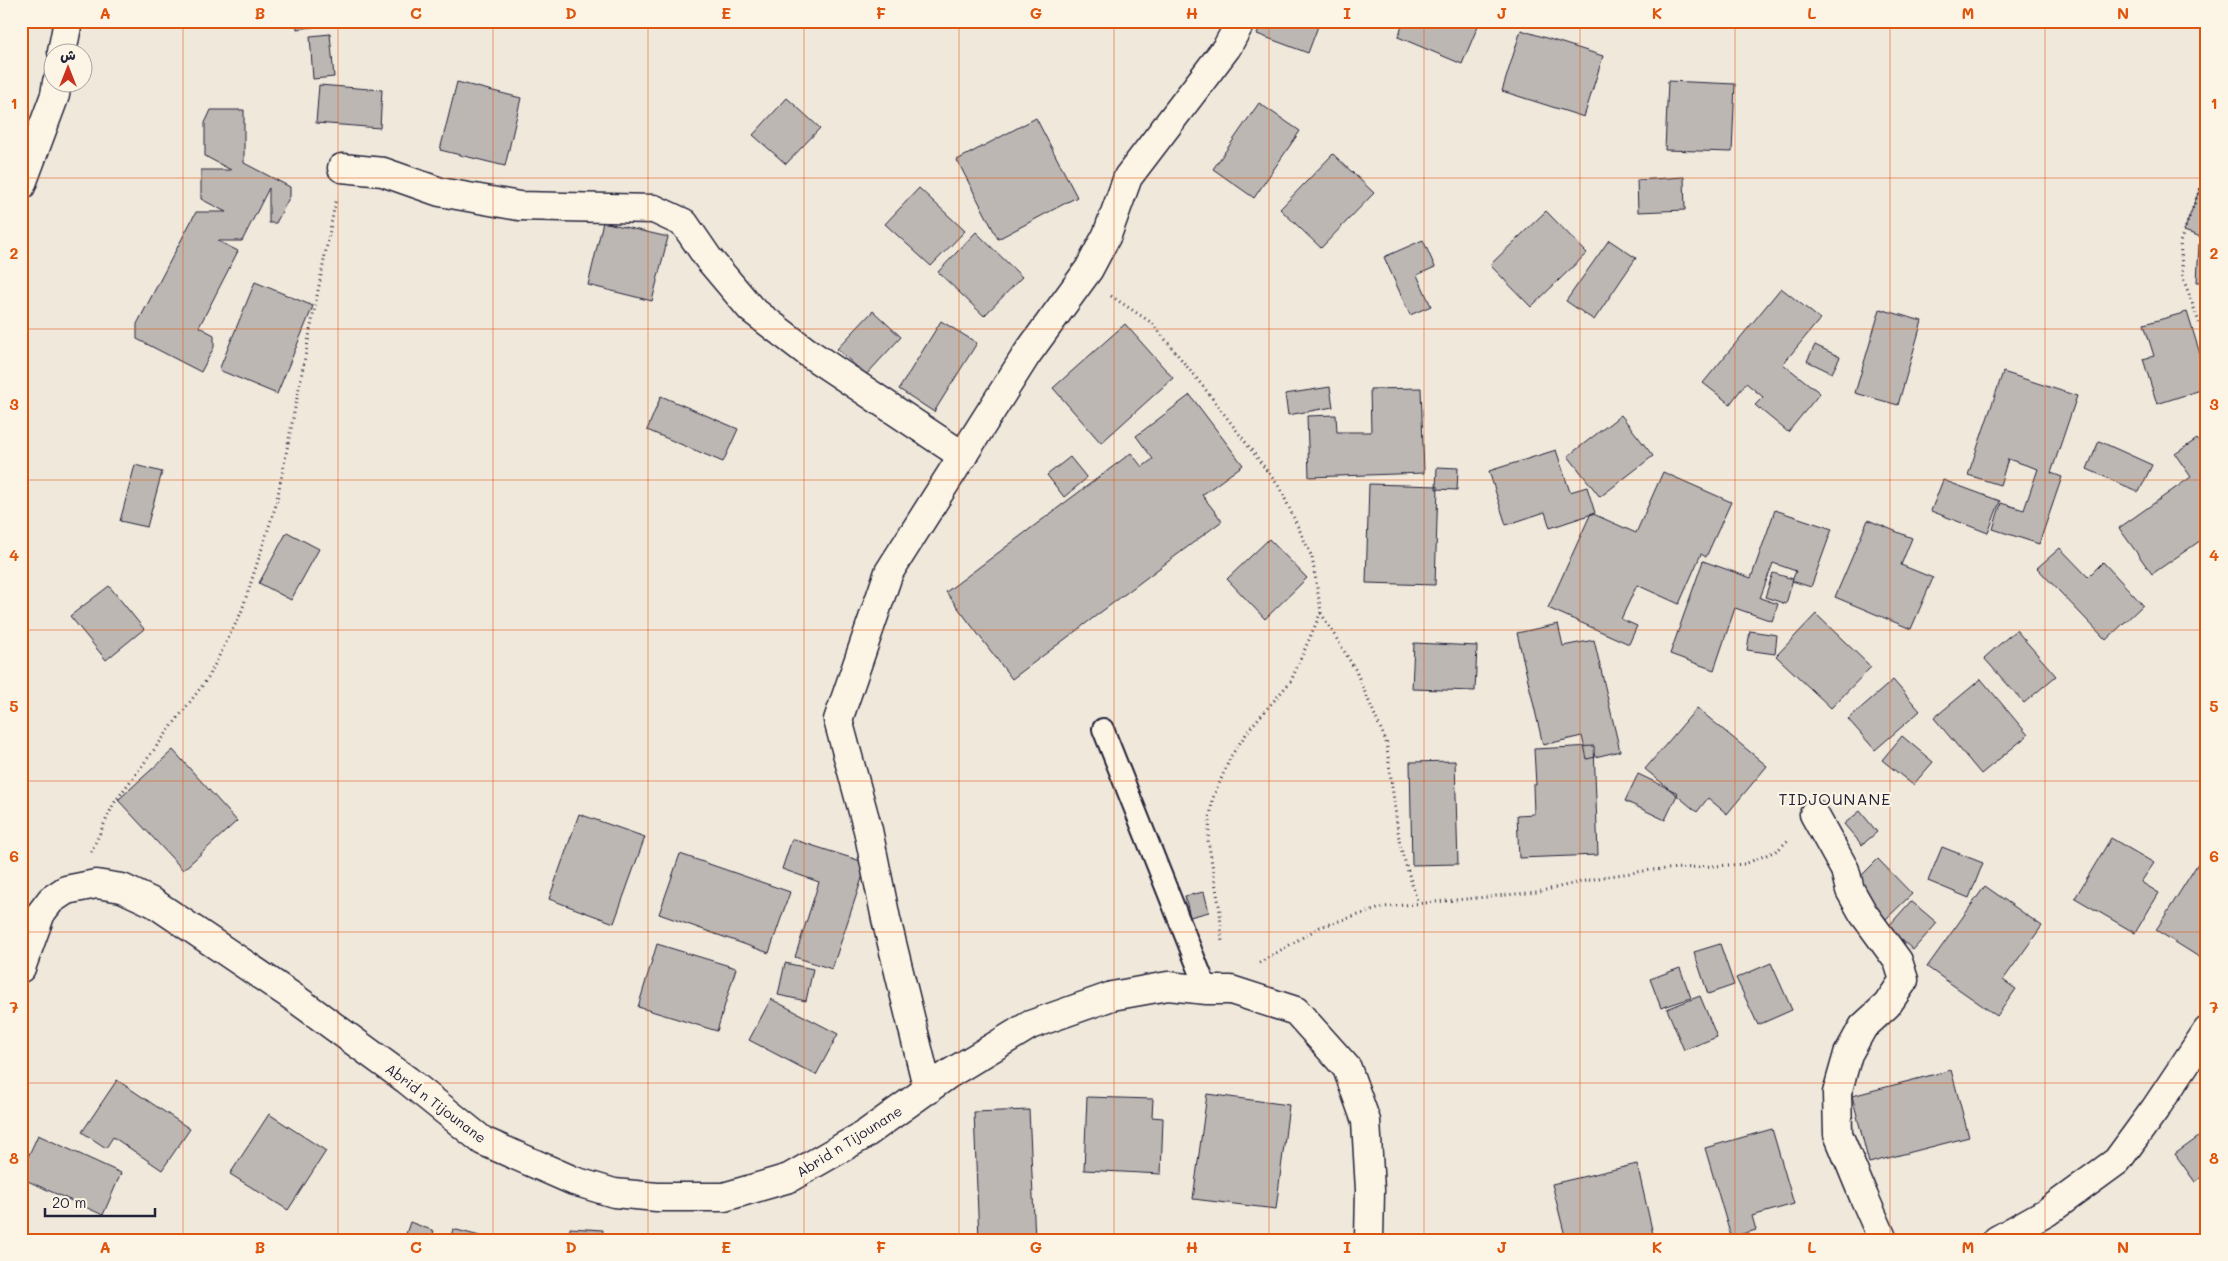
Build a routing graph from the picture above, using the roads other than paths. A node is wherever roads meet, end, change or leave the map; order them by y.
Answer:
1 (68, 21) edge
2 (1242, 21) edge
3 (64, 42) edge
4 (55, 92) edge
5 (342, 168) road end
6 (21, 186) edge
7 (962, 456) junction
8 (1104, 729) dead end
9 (1814, 814) road end
10 (21, 968) edge
11 (1219, 990) junction
12 (2207, 1031) edge
13 (928, 1090) junction
14 (1369, 1240) edge
15 (1883, 1240) edge
16 (1997, 1240) edge

1 - 3 street
2 - 7 street
4 - 6 street
5 - 7 street
7 - 13 street
8 - 11 lane
9 - 15 street
10 - 13 street, Abrid n Tijounane
11 - 13 street, Abrid n Tijounane
11 - 14 street, Abrid n Tijounane
12 - 16 street

